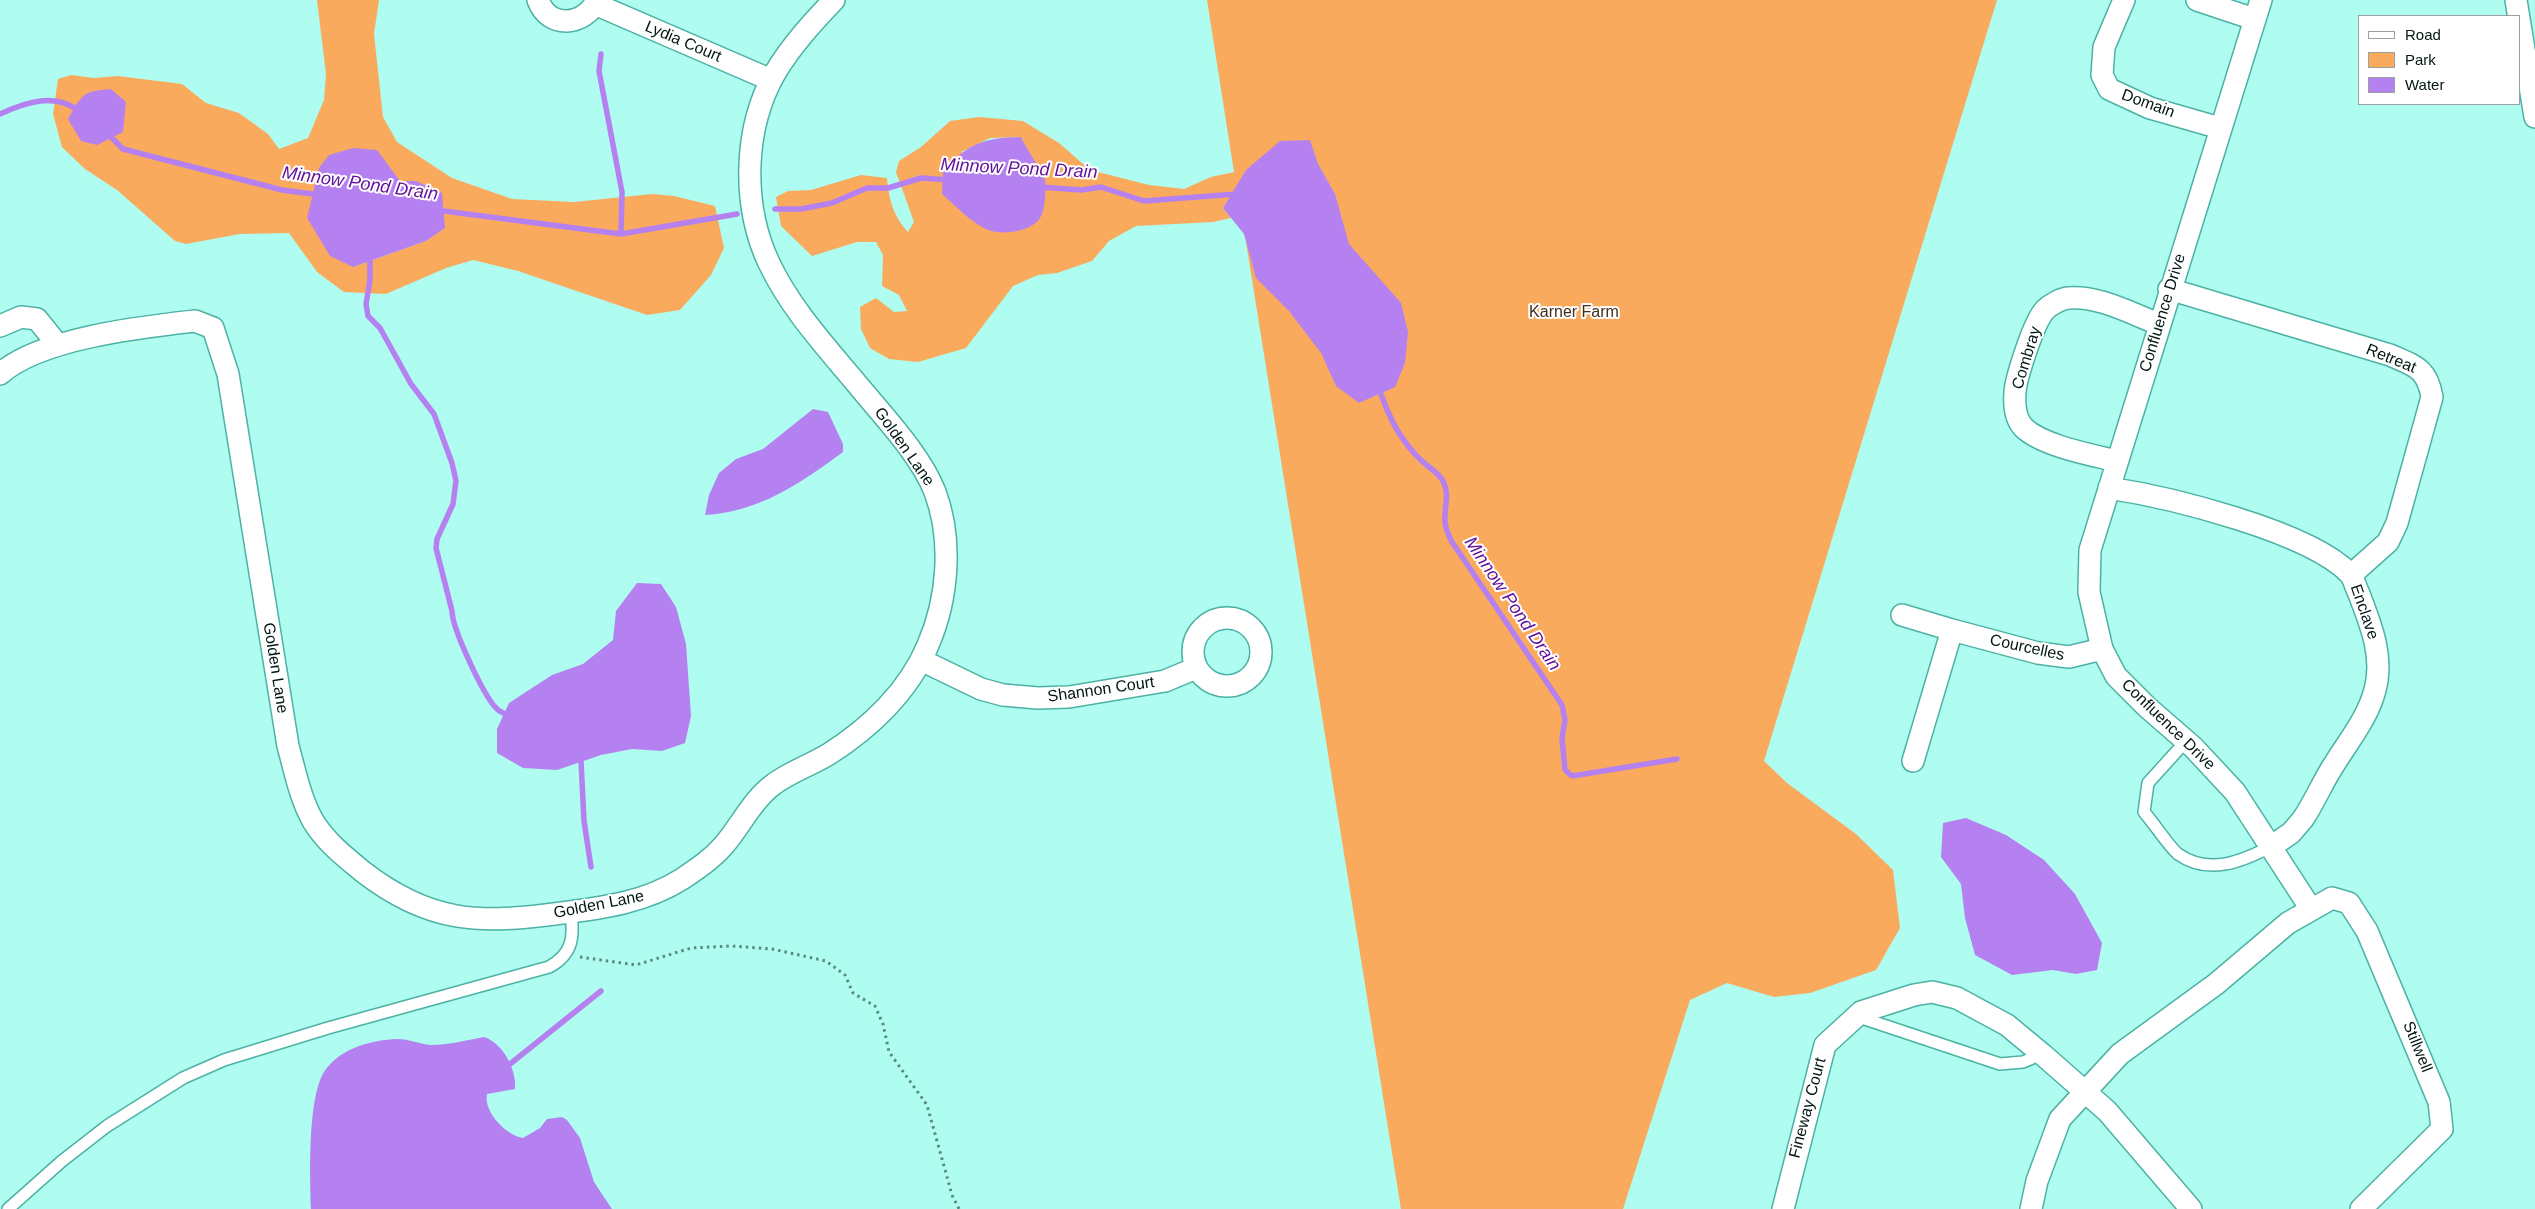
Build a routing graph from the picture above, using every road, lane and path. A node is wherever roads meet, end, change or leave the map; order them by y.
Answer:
1 (538, 0) edge
2 (834, 0) edge
3 (2124, 0) edge
4 (2197, 0) edge
5 (2516, 0) edge
6 (596, 2) edge
7 (2258, 10) edge
8 (2518, 15) edge
9 (2520, 25) edge
10 (771, 80) junction
11 (2535, 117) edge
12 (2220, 128) junction
13 (2169, 289) junction
14 (2159, 324) junction
15 (0, 326) edge
16 (58, 344) junction
17 (1, 370) edge
18 (2117, 461) junction
19 (2109, 488) junction
20 (2351, 575) junction
21 (1902, 615) dead end
22 (1952, 630) junction
23 (2102, 649) junction
24 (921, 660) junction
25 (1196, 668) dead end
26 (2186, 741) junction
27 (1913, 761) dead end
28 (2272, 846) junction
29 (2312, 909) junction
30 (571, 912) junction
31 (570, 950) junction
32 (1856, 1016) junction
33 (2042, 1054) junction
34 (2084, 1093) junction
35 (8, 1209) edge
36 (959, 1209) edge
37 (1783, 1209) edge
38 (2031, 1209) edge
39 (2191, 1209) edge
40 (2361, 1209) edge

1 - 6 street, Lydia Court
2 - 10 street, Golden Lane
3 - 12 street, Domain
4 - 7 street
5 - 8 street
6 - 10 street, Lydia Court
7 - 12 street, Confluence Drive
9 - 11 street
10 - 24 street, Golden Lane
12 - 13 street, Confluence Drive
13 - 14 street, Confluence Drive
13 - 20 street, Retreat
14 - 18 street, Confluence Drive
14 - 18 street, Combray
15 - 16 street
16 - 17 street, Golden Lane
16 - 30 street, Golden Lane
18 - 19 street, Confluence Drive
19 - 20 street, Enclave
19 - 23 street, Confluence Drive
20 - 28 street, Enclave
21 - 22 street, Courcelles
22 - 23 street, Courcelles
22 - 27 street
23 - 26 street, Confluence Drive
24 - 25 street, Shannon Court
24 - 30 street, Golden Lane
26 - 28 street, Confluence Drive
26 - 28 lane
28 - 29 street, Confluence Drive
29 - 34 street
29 - 40 street, Stillwell
30 - 31 lane
31 - 35 lane
31 - 36 path
32 - 33 lane
32 - 33 street, Fineway Court
32 - 37 street, Fineway Court
33 - 34 street, Fineway Court
34 - 38 street
34 - 39 street, Fineway Court

